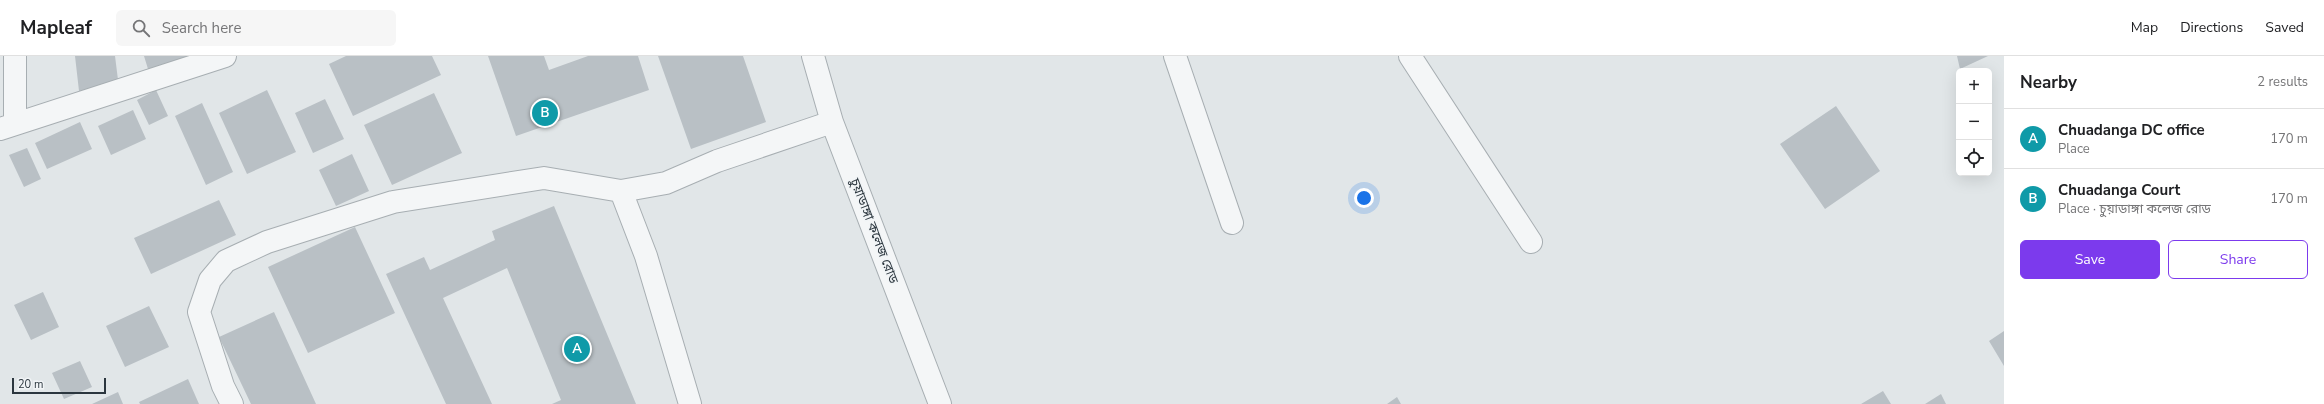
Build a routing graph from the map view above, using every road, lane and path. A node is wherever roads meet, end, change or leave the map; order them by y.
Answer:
1 (16, 56) edge
2 (225, 56) edge
3 (813, 56) edge
4 (1175, 56) edge
5 (1410, 56) edge
6 (832, 122) junction
7 (8, 126) edge
8 (620, 191) junction
9 (1232, 223) dead end
10 (1531, 242) dead end
11 (232, 404) edge
12 (690, 404) edge
13 (940, 404) edge

1 - 7 street
2 - 7 street
3 - 6 street, চুয়াডাঙ্গা কলেজ রোড
4 - 9 street
5 - 10 street
6 - 8 street
6 - 13 street, চুয়াডাঙ্গা কলেজ রোড
8 - 11 street
8 - 12 street

